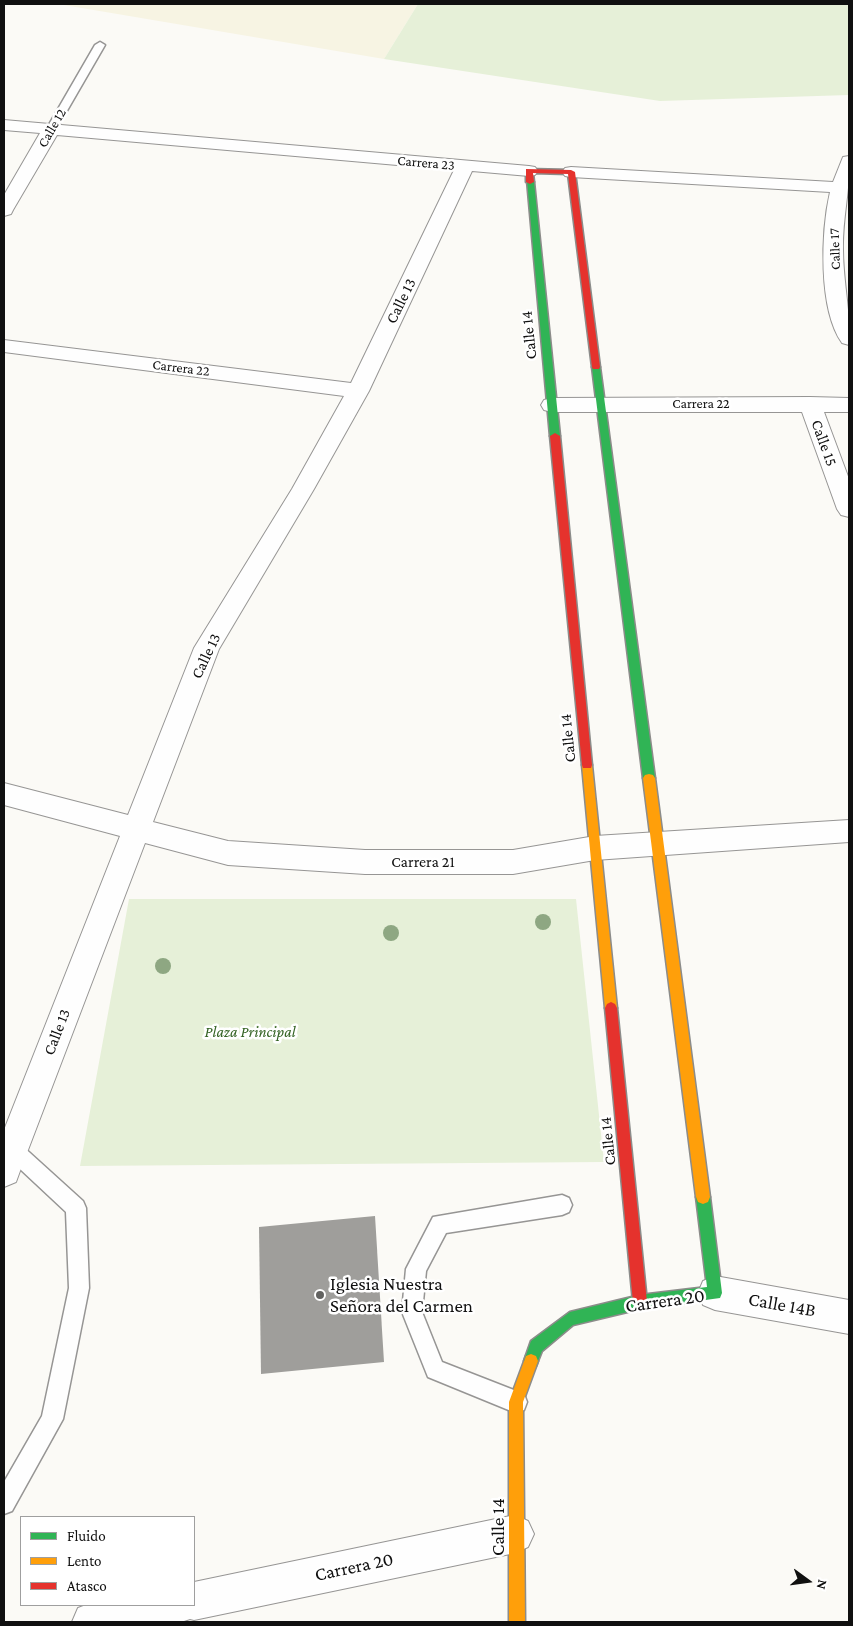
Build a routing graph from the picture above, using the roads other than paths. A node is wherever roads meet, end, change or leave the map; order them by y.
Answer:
1 (100, 45) dead end
2 (4, 126) edge
3 (52, 128) junction
4 (849, 161) edge
5 (465, 167) junction
6 (529, 171) junction
7 (571, 172) junction
8 (844, 188) edge
9 (4, 210) edge
10 (849, 339) edge
11 (4, 346) edge
12 (358, 391) junction
13 (601, 404) junction
14 (810, 404) junction
15 (849, 404) edge
16 (552, 405) junction
17 (849, 509) edge
18 (4, 794) edge
19 (137, 830) junction
20 (849, 831) edge
21 (657, 844) junction
22 (595, 848) junction
23 (8, 1160) edge
24 (562, 1205) dead end
25 (715, 1293) junction
26 (640, 1302) junction
27 (849, 1317) edge
28 (536, 1346) joint
29 (516, 1402) junction
30 (4, 1503) edge
31 (515, 1534) junction
32 (195, 1601) edge
33 (171, 1606) edge
34 (92, 1622) edge
35 (517, 1622) edge

1 - 3 lane, Calle 12
2 - 3 street, Carrera 23
3 - 5 street, Carrera 23
3 - 9 street, Calle 12
4 - 8 street, Calle 17
5 - 6 street, Carrera 23
5 - 12 street, Calle 13
6 - 7 street, Carrera 23
6 - 16 street, Calle 14
7 - 8 street, Carrera 23
7 - 13 street
8 - 10 street, Calle 17
11 - 12 street, Carrera 22
12 - 19 street, Calle 13
13 - 14 street, Carrera 22
13 - 16 street, Carrera 22
13 - 21 street
14 - 15 street, Carrera 22
14 - 17 street, Calle 15
16 - 22 street, Calle 14
18 - 19 street, Carrera 21
19 - 22 street, Carrera 21
19 - 23 street, Calle 13
20 - 21 street, Carrera 21
21 - 22 street, Carrera 21
21 - 25 street
22 - 26 street, Calle 14
23 - 30 lane
24 - 29 lane
25 - 26 street, Carrera 20
25 - 27 street, Calle 14B
26 - 28 street, Carrera 20
28 - 29 street, Calle 14
29 - 31 street, Calle 14
31 - 32 street, Carrera 20
31 - 35 street, Calle 14
33 - 34 street

